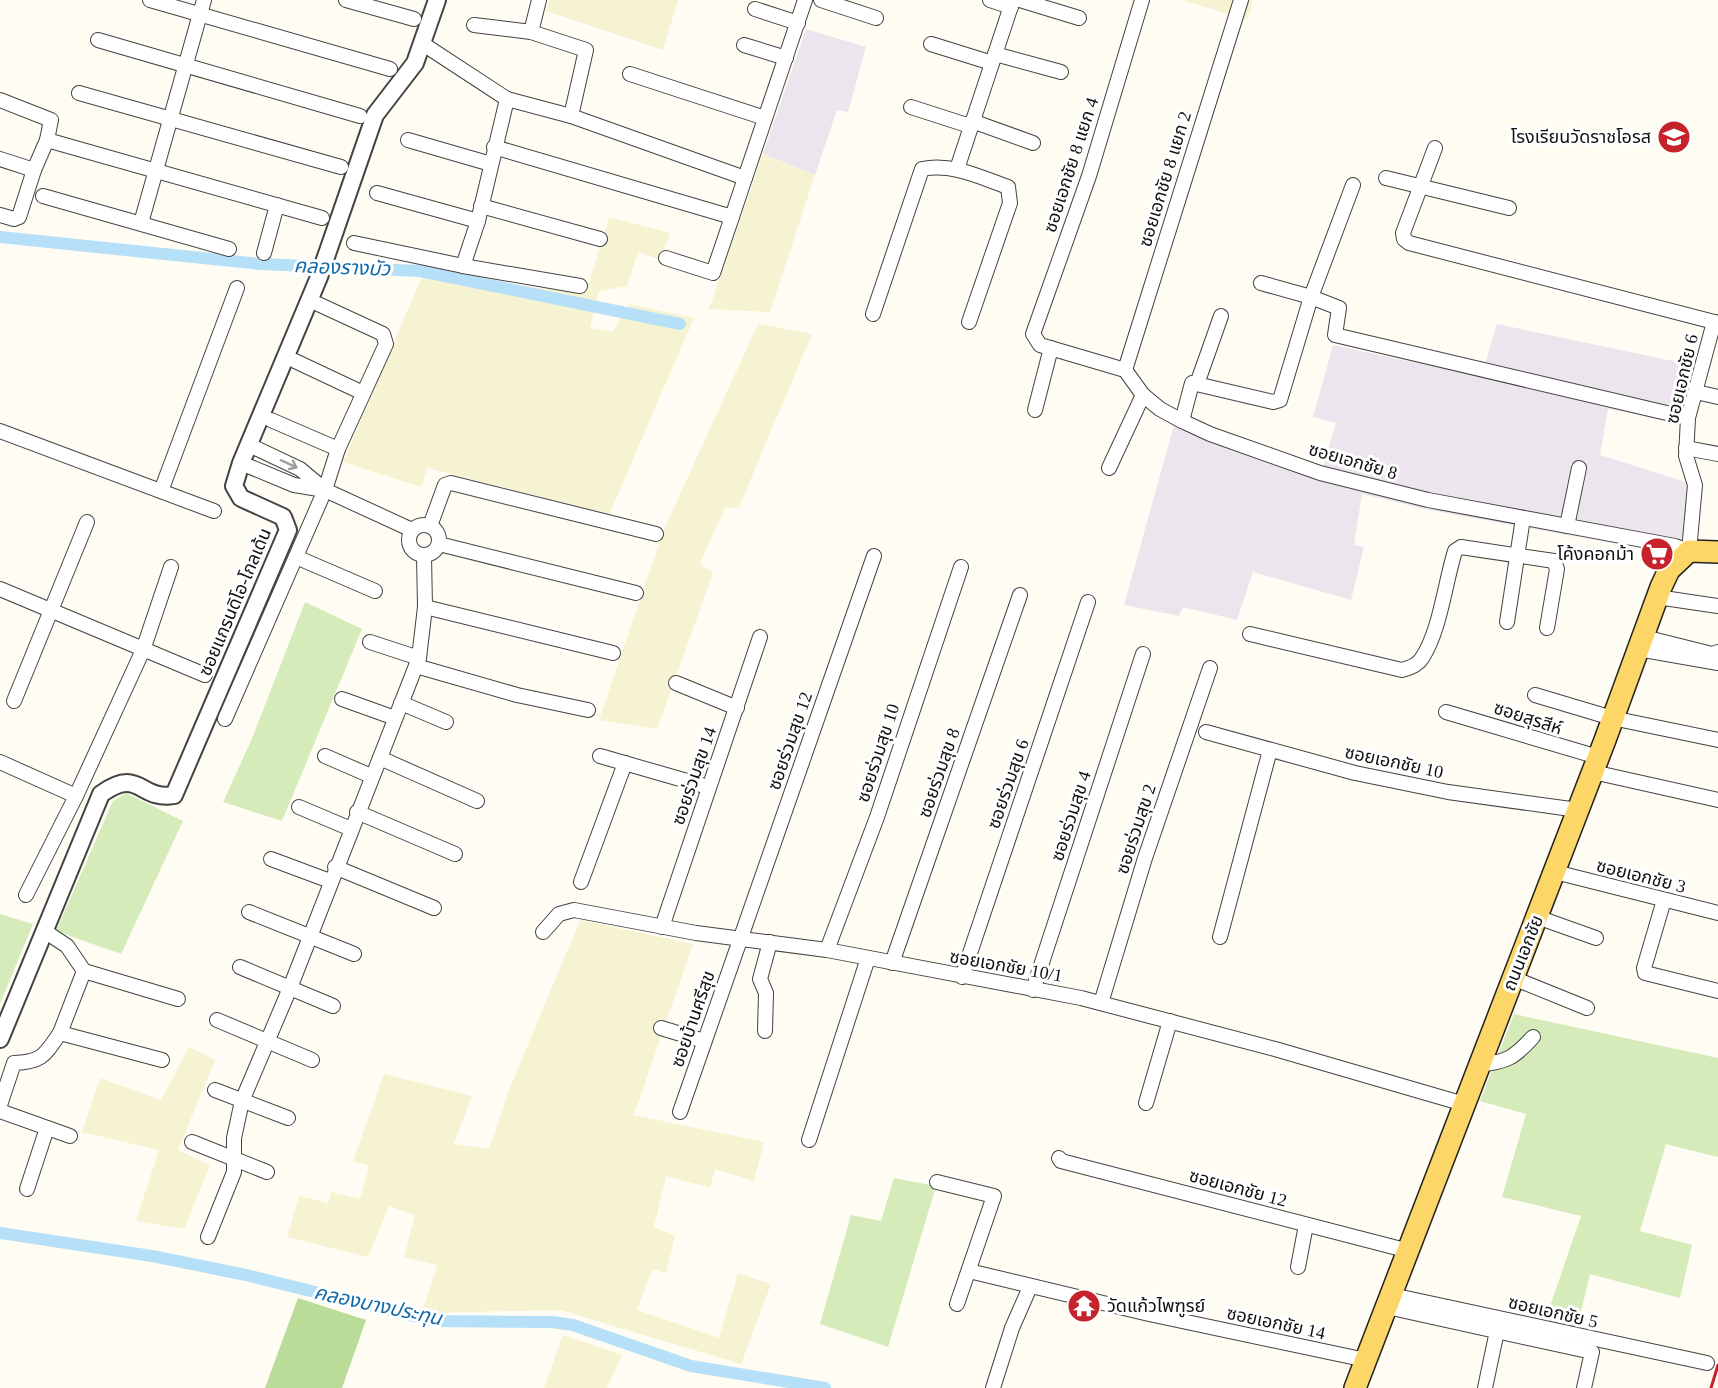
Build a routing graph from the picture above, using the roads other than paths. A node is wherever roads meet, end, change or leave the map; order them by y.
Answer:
1 (150, 0) edge
2 (204, 0) edge
3 (346, 0) edge
4 (437, 0) edge
5 (539, 0) edge
6 (805, 0) edge
7 (821, 0) edge
8 (990, 0) edge
9 (1142, 0) edge
10 (1241, 0) edge
11 (1015, 2) edge
12 (755, 9) dead end
13 (200, 15) junction
14 (876, 18) dead end
15 (1079, 18) dead end
16 (414, 19) dead end
17 (798, 22) junction
18 (474, 25) dead end
19 (531, 32) junction
20 (98, 40) dead end
21 (423, 44) junction
22 (932, 44) dead end
23 (744, 45) dead end
24 (786, 58) junction
25 (994, 58) junction
26 (185, 67) junction
27 (390, 69) dead end
28 (1061, 72) dead end
29 (630, 74) dead end
30 (79, 93) dead end
31 (507, 99) junction
32 (0, 100) edge
33 (911, 107) dead end
34 (360, 116) dead end
35 (570, 116) junction
36 (765, 118) junction
37 (170, 120) junction
38 (971, 124) junction
39 (47, 140) junction
40 (408, 140) dead end
41 (1033, 143) dead end
42 (494, 147) junction
43 (1435, 148) dead end
44 (0, 159) edge
45 (491, 164) junction
46 (341, 167) dead end
47 (957, 169) junction
48 (34, 170) junction
49 (156, 171) junction
50 (745, 178) junction
51 (1386, 178) dead end
52 (1353, 185) dead end
53 (1422, 188) junction
54 (377, 193) dead end
55 (43, 196) dead end
56 (277, 205) junction
57 (481, 206) junction
58 (1509, 208) dead end
59 (0, 215) edge
60 (732, 217) junction
61 (322, 218) dead end
62 (478, 221) junction
63 (141, 223) junction
64 (600, 239) dead end
65 (354, 243) dead end
66 (229, 249) dead end
67 (264, 253) dead end
68 (666, 258) dead end
69 (463, 266) junction
70 (1261, 283) dead end
71 (580, 286) dead end
72 (237, 288) dead end
73 (1311, 297) junction
74 (318, 304) dead end
75 (873, 314) dead end
76 (1221, 316) dead end
77 (969, 322) dead end
78 (1716, 322) edge
79 (1051, 348) junction
80 (295, 361) dead end
81 (1125, 370) junction
82 (1197, 384) junction
83 (1696, 392) junction
84 (363, 393) junction
85 (1143, 395) junction
86 (1718, 397) edge
87 (1035, 410) dead end
88 (1688, 418) junction
89 (271, 420) dead end
90 (1182, 421) junction
91 (0, 431) edge
92 (249, 445) junction
93 (338, 448) junction
94 (1686, 448) junction
95 (1718, 454) edge
96 (241, 463) junction
97 (1109, 468) dead end
98 (1579, 468) dead end
99 (325, 490) junction
100 (160, 491) junction
101 (214, 511) dead end
102 (1523, 518) junction
103 (87, 522) dead end
104 (430, 526) junction
105 (1567, 526) junction
106 (412, 530) junction
107 (656, 534) dead end
108 (439, 544) junction
109 (1689, 551) junction
110 (1718, 552) edge
111 (1517, 554) junction
112 (424, 556) junction
113 (874, 556) dead end
114 (296, 557) junction
115 (171, 567) dead end
116 (961, 567) dead end
117 (0, 590) edge
118 (375, 591) dead end
119 (636, 593) dead end
120 (1020, 595) dead end
121 (1658, 597) junction
122 (1088, 602) dead end
123 (1718, 606) edge
124 (425, 607) junction
125 (51, 611) junction
126 (1507, 622) dead end
127 (1547, 628) dead end
128 (1250, 634) dead end
129 (760, 637) dead end
130 (370, 642) dead end
131 (1641, 643) junction
132 (143, 650) junction
133 (1718, 652) edge
134 (613, 653) dead end
135 (1143, 654) dead end
136 (417, 662) junction
137 (1718, 663) edge
138 (1210, 668) dead end
139 (205, 675) dead end
140 (676, 683) dead end
141 (1535, 695) dead end
142 (342, 699) dead end
143 (14, 701) dead end
144 (401, 703) junction
145 (737, 708) junction
146 (588, 710) dead end
147 (1446, 712) dead end
148 (395, 718) junction
149 (1612, 718) junction
150 (225, 720) dead end
151 (446, 722) dead end
152 (1206, 732) dead end
153 (1718, 740) edge
154 (1270, 750) junction
155 (325, 756) dead end
156 (600, 756) dead end
157 (380, 758) junction
158 (0, 762) edge
159 (626, 763) junction
160 (1596, 765) junction
161 (371, 776) junction
162 (708, 787) junction
163 (75, 796) junction
164 (1718, 800) edge
165 (477, 801) dead end
166 (298, 807) dead end
167 (1578, 810) junction
168 (357, 812) junction
169 (351, 829) junction
170 (455, 854) dead end
171 (271, 859) dead end
172 (335, 867) junction
173 (1555, 872) junction
174 (330, 881) junction
175 (581, 882) dead end
176 (26, 895) dead end
177 (1664, 900) junction
178 (434, 908) dead end
179 (249, 912) dead end
180 (1718, 913) edge
181 (1537, 917) junction
182 (662, 927) junction
183 (46, 932) junction
184 (543, 932) dead end
185 (309, 936) junction
186 (1220, 937) dead end
187 (740, 938) junction
188 (1596, 938) dead end
189 (770, 942) junction
190 (827, 950) junction
191 (354, 954) dead end
192 (868, 958) junction
193 (892, 963) junction
194 (240, 967) dead end
195 (84, 971) junction
196 (962, 977) junction
197 (1513, 978) junction
198 (290, 988) junction
199 (1033, 990) junction
200 (1718, 992) edge
201 (178, 999) dead end
202 (1101, 1003) junction
203 (333, 1006) dead end
204 (1587, 1008) dead end
205 (217, 1020) dead end
206 (1170, 1021) junction
207 (661, 1028) dead end
208 (765, 1031) dead end
209 (60, 1033) junction
210 (1533, 1037) dead end
211 (0, 1039) edge
212 (267, 1041) junction
213 (704, 1041) junction
214 (162, 1060) dead end
215 (312, 1060) dead end
216 (1478, 1065) junction
217 (215, 1090) dead end
218 (242, 1101) junction
219 (1146, 1103) dead end
220 (1464, 1104) junction
221 (0, 1105) edge
222 (0, 1111) edge
223 (680, 1112) dead end
224 (288, 1118) dead end
225 (47, 1128) junction
226 (70, 1136) dead end
227 (808, 1140) dead end
228 (192, 1142) dead end
229 (1059, 1158) dead end
230 (236, 1159) junction
231 (267, 1172) dead end
232 (937, 1182) dead end
233 (27, 1189) dead end
234 (1306, 1225) junction
235 (208, 1237) dead end
236 (1409, 1251) junction
237 (1298, 1267) dead end
238 (969, 1270) junction
239 (1030, 1287) junction
240 (1390, 1301) junction
241 (957, 1304) dead end
242 (1497, 1331) junction
243 (1366, 1360) junction
244 (1707, 1363) dead end
245 (993, 1388) edge
246 (1355, 1388) edge
247 (1485, 1388) edge
248 (1584, 1388) edge

1 - 13 street
2 - 13 street
3 - 16 street
4 - 21 street, ซอยแกรนดิโอ-โกลเด้น
5 - 19 street
6 - 17 street
7 - 14 street
8 - 11 street
9 - 79 street, ซอยเอกชัย 8 แยก 4
10 - 81 street, ซอยเอกชัย 8 แยก 2
11 - 15 street
11 - 25 street
12 - 17 street
13 - 26 street
13 - 27 street
17 - 24 street
18 - 19 street
19 - 35 street
20 - 26 street
21 - 31 street
21 - 92 street, ซอยแกรนดิโอ-โกลเด้น
22 - 25 street
23 - 24 street
24 - 36 street
25 - 28 street
25 - 38 street
26 - 34 street
26 - 37 street
29 - 36 street
30 - 37 street
31 - 35 street
31 - 42 street
32 - 39 street
33 - 38 street
35 - 50 street
36 - 50 street
37 - 46 street
37 - 49 street
38 - 41 street
38 - 47 street
39 - 48 street
39 - 49 street
40 - 45 street
42 - 45 street
42 - 60 street
43 - 53 street
44 - 48 street
45 - 57 street
47 - 75 street
47 - 77 street
48 - 59 street
49 - 56 street
49 - 63 street
50 - 60 street
51 - 53 street
52 - 73 street
53 - 58 street
53 - 78 street
54 - 62 street
55 - 63 street
56 - 61 street
56 - 67 street
57 - 62 street
57 - 64 street
60 - 68 street
62 - 69 street
63 - 66 street
65 - 69 street
69 - 71 street
70 - 73 street
72 - 100 street
73 - 82 street
73 - 88 street
74 - 84 street
76 - 82 street
78 - 83 street, ซอยเอกชัย 6
79 - 81 street
79 - 87 street
80 - 84 street
81 - 85 street, ซอยเอกชัย 8
82 - 90 street
83 - 86 street
83 - 88 street, ซอยเอกชัย 6
84 - 93 street
85 - 90 street, ซอยเอกชัย 8
85 - 97 street
88 - 94 street, ซอยเอกชัย 6
89 - 93 street
90 - 102 street, ซอยเอกชัย 8
91 - 100 street
92 - 96 street, ซอยแกรนดิโอ-โกลเด้น
92 -> 99 street
93 - 99 street
94 - 95 street
94 - 109 street, ซอยเอกชัย 6
96 - 99 street
96 - 183 street, ซอยแกรนดิโอ-โกลเด้น
98 - 105 street
99 - 106 street
99 - 114 street
100 - 101 street
102 - 105 street, ซอยเอกชัย 8
102 - 111 street
103 - 125 street
104 - 106 street
104 - 107 street
104 - 108 street
105 - 109 street, ซอยเอกชัย 8
106 - 112 street
108 - 112 street
108 - 119 street
109 - 110 main road
109 - 121 main road, ถนนเอกชัย
111 - 126 street
111 - 127 street
111 - 128 street
112 - 124 street
113 - 187 street, ซอยร่วมสุข 12
114 - 118 street
114 - 150 street
115 - 132 street
116 - 190 street, ซอยร่วมสุข 10
117 - 125 street
120 - 193 street, ซอยร่วมสุข 8
121 - 123 street
121 - 131 main road, ถนนเอกชัย
122 - 196 street, ซอยร่วมสุข 6
124 - 134 street
124 - 136 street
125 - 132 street
125 - 143 street
129 - 145 street, ซอยร่วมสุข 14
130 - 136 street
131 - 133 street
131 - 137 street
131 - 149 main road, ถนนเอกชัย
132 - 139 street
132 - 163 street
135 - 199 street, ซอยร่วมสุข 4
136 - 144 street
136 - 146 street
138 - 202 street, ซอยร่วมสุข 2
140 - 145 street
141 - 149 street
142 - 148 street
144 - 148 street
144 - 151 street
145 - 162 street, ซอยร่วมสุข 14
147 - 160 street, ซอยสุรสีห์
148 - 157 street
149 - 153 street
149 - 160 main road, ถนนเอกชัย
152 - 154 street, ซอยเอกชัย 10
154 - 167 street, ซอยเอกชัย 10
154 - 186 street
155 - 161 street
156 - 159 street
157 - 161 street
157 - 165 street
158 - 163 street
159 - 162 street
159 - 175 street
160 - 164 street, ซอยสุรสีห์
160 - 167 main road, ถนนเอกชัย
161 - 168 street
162 - 182 street, ซอยร่วมสุข 14
163 - 176 street
166 - 169 street
167 - 173 main road, ถนนเอกชัย
168 - 169 street
168 - 170 street
169 - 172 street
171 - 174 street
172 - 174 street
172 - 178 street
173 - 177 street, ซอยเอกชัย 3
173 - 181 main road, ถนนเอกชัย
174 - 185 street
177 - 180 street, ซอยเอกชัย 3
177 - 200 street
179 - 185 street
181 - 188 street
181 - 197 main road, ถนนเอกชัย
182 - 184 street, ซอยเอกชัย 10/1
182 - 187 street, ซอยเอกชัย 10/1
183 - 195 street
183 - 211 street, ซอยแกรนดิโอ-โกลเด้น
185 - 191 street
185 - 198 street
187 - 189 street, ซอยเอกชัย 10/1
187 - 213 street, ซอยบ้านศรีสุข
189 - 190 street, ซอยเอกชัย 10/1
189 - 208 street
190 - 192 street, ซอยเอกชัย 10/1
192 - 193 street, ซอยเอกชัย 10/1
192 - 227 street
193 - 196 street, ซอยเอกชัย 10/1
194 - 198 street
195 - 201 street
195 - 209 street
196 - 199 street, ซอยเอกชัย 10/1
197 - 204 street
197 - 216 main road, ถนนเอกชัย
198 - 203 street
198 - 212 street
199 - 202 street, ซอยเอกชัย 10/1
202 - 206 street, ซอยเอกชัย 10/1
205 - 212 street
206 - 219 street
206 - 220 street, ซอยเอกชัย 10/1
207 - 213 street
209 - 214 street
209 - 221 street
210 - 216 street
212 - 215 street
212 - 218 street
213 - 223 street, ซอยบ้านศรีสุข
216 - 220 main road, ถนนเอกชัย
217 - 218 street
218 - 224 street
218 - 230 street
220 - 236 main road, ถนนเอกชัย
222 - 225 street
225 - 226 street
225 - 233 street
228 - 230 street
229 - 234 street, ซอยเอกชัย 12
230 - 231 street
230 - 235 street
232 - 238 street
234 - 236 street, ซอยเอกชัย 12
234 - 237 street
236 - 240 main road, ถนนเอกชัย
238 - 239 street, ซอยเอกชัย 14
238 - 241 street
239 - 243 street, ซอยเอกชัย 14
239 - 245 street
240 - 242 street
240 - 243 main road, ถนนเอกชัย
240 - 244 street, ซอยเอกชัย 5
242 - 247 street
242 - 248 street
243 - 246 main road, ถนนเอกชัย

